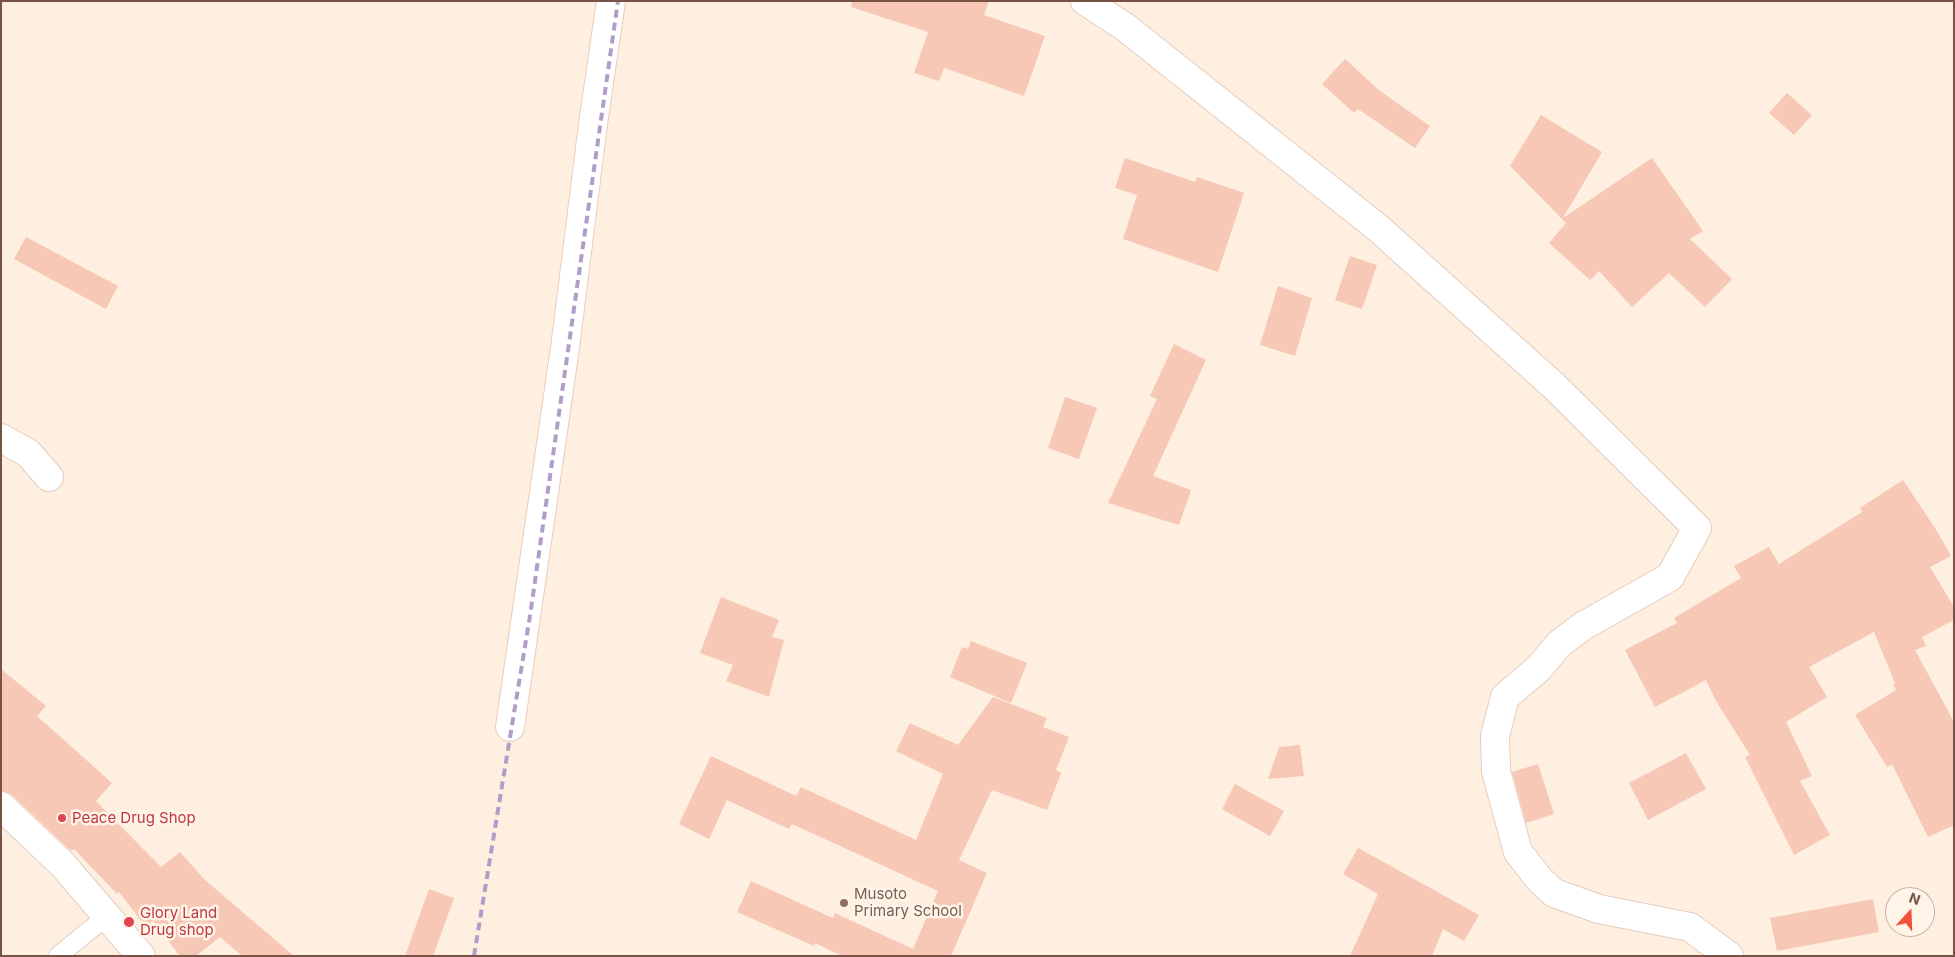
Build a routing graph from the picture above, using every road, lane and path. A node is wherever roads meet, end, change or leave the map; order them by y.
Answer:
1 (611, 1) edge
2 (1085, 1) edge
3 (1, 438) edge
4 (49, 477) dead end
5 (510, 727) dead end
6 (1, 806) edge
7 (107, 916) junction
8 (58, 956) edge
9 (141, 956) edge
10 (1728, 956) edge

1 - 5 street
2 - 10 street
3 - 4 street
6 - 7 street
7 - 8 lane
7 - 9 street

